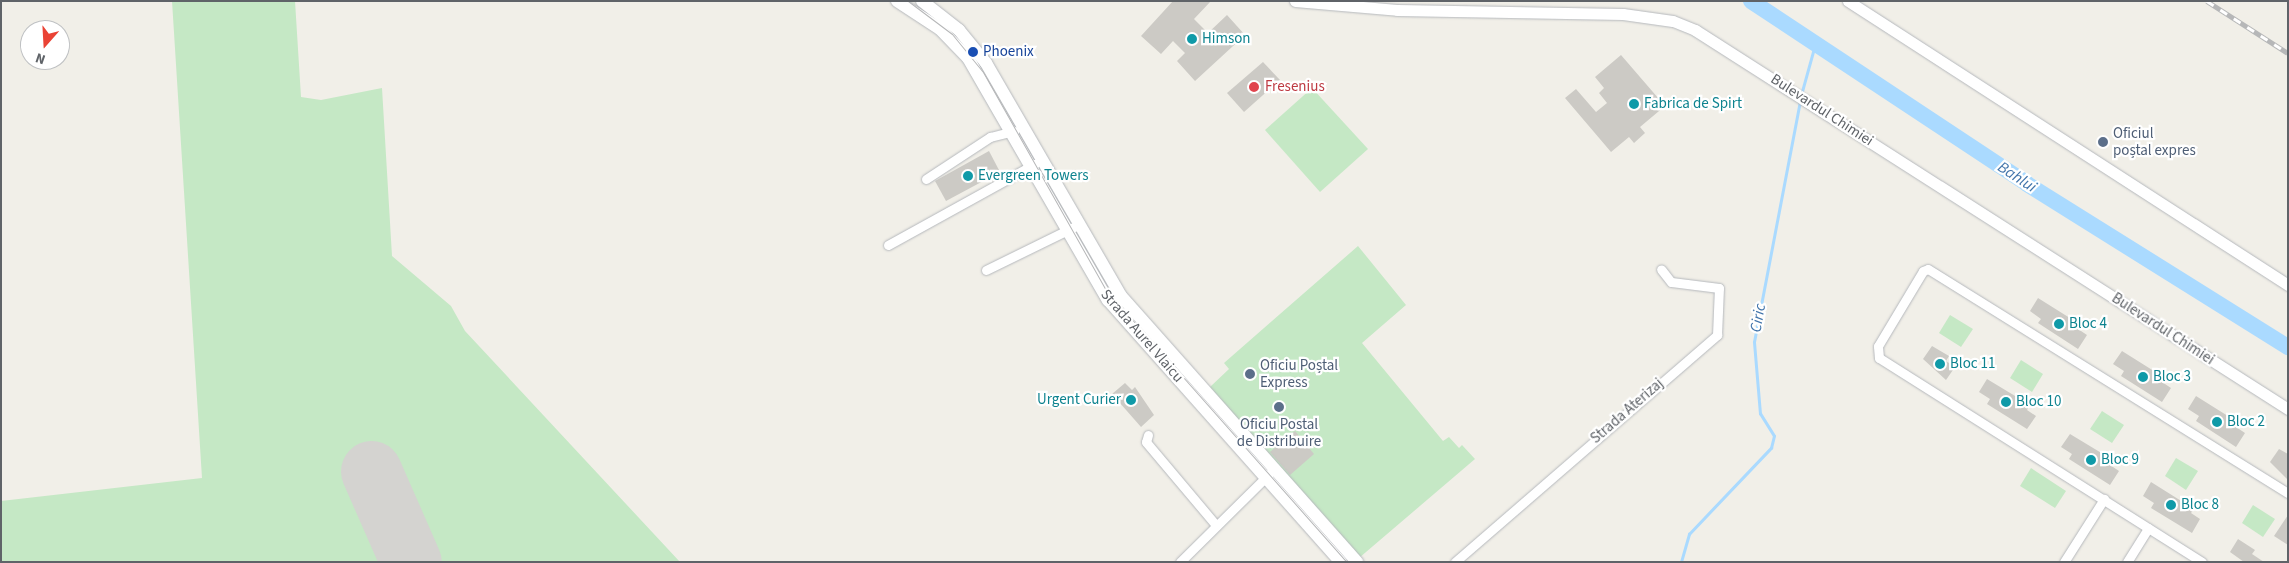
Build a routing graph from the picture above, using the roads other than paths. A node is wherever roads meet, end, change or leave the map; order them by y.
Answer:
1 (897, 1) edge
2 (922, 1) edge
3 (1295, 1) edge
4 (1848, 1) edge
5 (1014, 131) junction
6 (1037, 162) junction
7 (926, 179) dead end
8 (1073, 227) junction
9 (888, 245) dead end
10 (1661, 269) dead end
11 (986, 270) dead end
12 (2288, 285) edge
13 (2288, 409) edge
14 (1148, 435) dead end
15 (1270, 473) junction
16 (2288, 493) edge
17 (2104, 500) junction
18 (1216, 524) junction
19 (2148, 528) junction
20 (2188, 558) edge
21 (1183, 561) edge
22 (1341, 562) edge
23 (1357, 562) edge
24 (1455, 562) edge
25 (2064, 562) edge
26 (2126, 562) edge
27 (2202, 562) edge

1 - 5 main road, Strada Aurel Vlaicu
2 - 6 main road, Strada Aurel Vlaicu
3 - 13 street, Bulevardul Chimiei
4 - 12 street
5 - 6 main road, Strada Aurel Vlaicu
5 - 7 street
6 - 8 main road, Strada Aurel Vlaicu
6 - 9 street
8 - 11 street
8 - 15 main road, Strada Aurel Vlaicu
10 - 24 street, Strada Aterizaj
14 - 18 street
15 - 18 street
15 - 22 main road, Strada Aurel Vlaicu
15 - 23 main road, Strada Aurel Vlaicu
16 - 17 street
17 - 19 street
17 - 25 street
18 - 21 street
19 - 20 street
19 - 26 street
20 - 27 street

